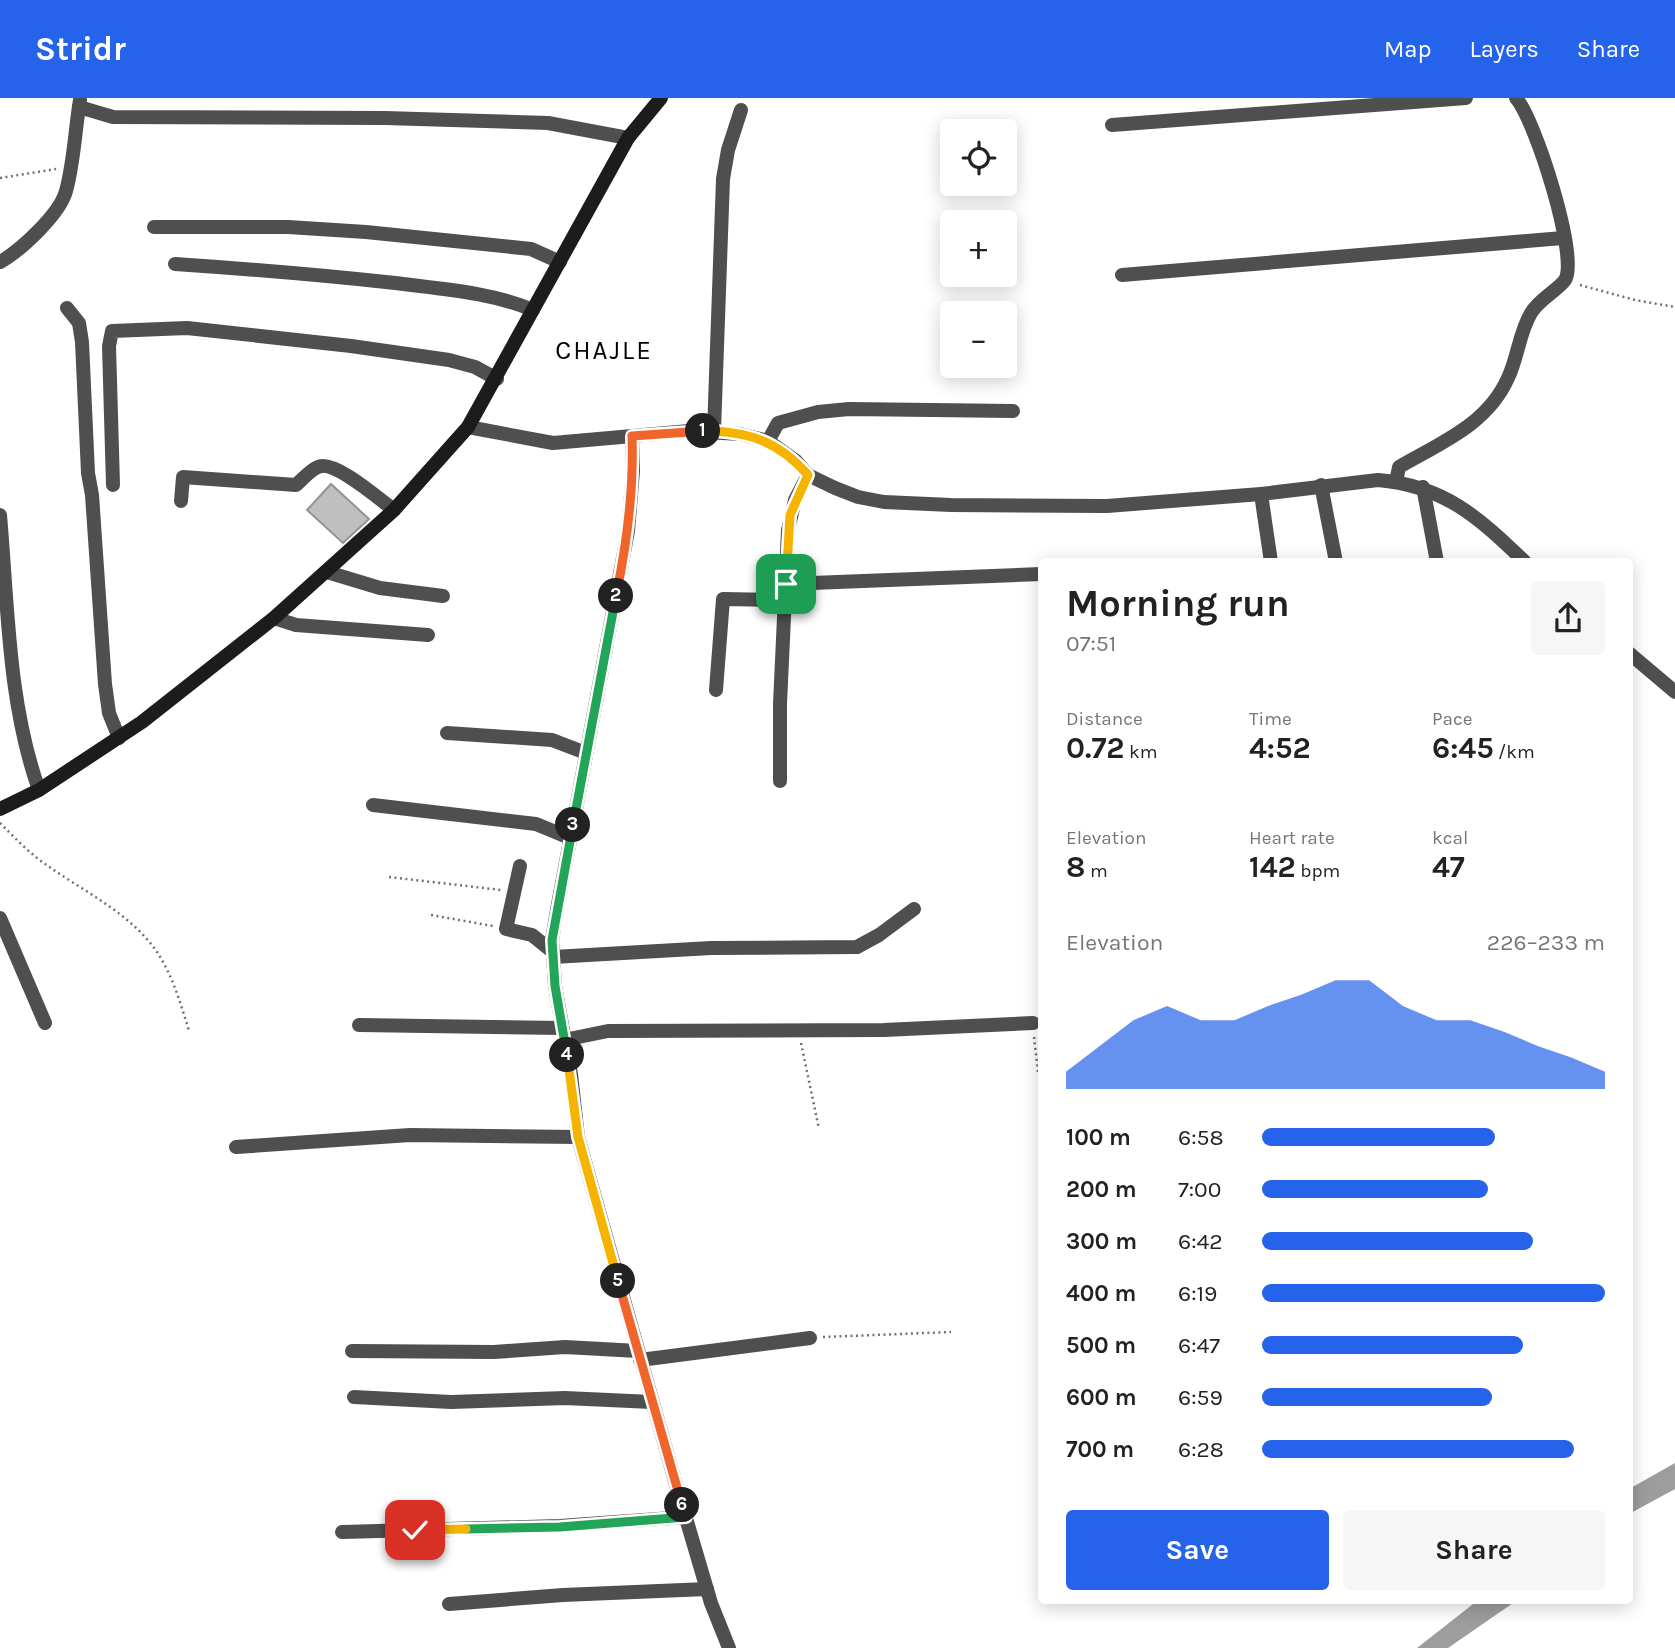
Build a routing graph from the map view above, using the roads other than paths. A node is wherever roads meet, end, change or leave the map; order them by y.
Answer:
1 (661, 98) edge
2 (1466, 98) edge
3 (1516, 98) edge
4 (80, 103) edge
5 (741, 110) dead end
6 (1112, 125) dead end
7 (628, 138) junction
8 (154, 226) dead end
9 (1563, 238) junction
10 (0, 262) edge
11 (560, 262) junction
12 (175, 264) dead end
13 (1122, 275) dead end
14 (67, 308) dead end
15 (533, 310) junction
16 (497, 379) junction
17 (1013, 411) dead end
18 (468, 427) junction
19 (714, 431) junction
20 (632, 436) junction
21 (768, 441) junction
22 (808, 475) junction
23 (1396, 482) junction
24 (113, 485) dead end
25 (1321, 485) junction
26 (1423, 487) junction
27 (1261, 494) junction
28 (181, 501) dead end
29 (394, 510) junction
30 (0, 515) edge
31 (1270, 558) edge
32 (1335, 558) edge
33 (1436, 558) edge
34 (1521, 558) edge
35 (327, 572) junction
36 (1038, 574) edge
37 (786, 584) junction
38 (443, 596) dead end
39 (785, 600) junction
40 (274, 618) junction
41 (428, 635) dead end
42 (1633, 656) edge
43 (716, 690) dead end
44 (1675, 692) edge
45 (447, 733) dead end
46 (119, 738) junction
47 (586, 753) junction
48 (780, 781) dead end
49 (39, 790) junction
50 (373, 805) dead end
51 (0, 810) edge
52 (570, 838) junction
53 (520, 866) dead end
54 (914, 909) dead end
55 (0, 918) edge
56 (553, 955) junction
57 (45, 1023) dead end
58 (1033, 1023) road end
59 (359, 1025) dead end
60 (563, 1034) junction
61 (578, 1137) junction
62 (236, 1147) dead end
63 (810, 1338) road end
64 (352, 1351) dead end
65 (639, 1356) junction
66 (354, 1397) dead end
67 (652, 1402) junction
68 (686, 1517) junction
69 (342, 1532) dead end
70 (707, 1589) junction
71 (449, 1604) dead end
72 (729, 1648) edge

1 - 7 main road
2 - 6 street
3 - 9 street
4 - 7 street
4 - 10 street
5 - 19 street
7 - 11 main road
8 - 11 street
9 - 13 street
9 - 23 street
11 - 15 main road
12 - 15 street
14 - 46 street
15 - 16 main road
16 - 18 main road
16 - 24 street
17 - 21 street
18 - 20 street
18 - 29 main road
19 - 20 street
19 - 21 street
20 - 47 street
21 - 22 street
22 - 27 street
22 - 37 street
23 - 25 street
23 - 26 street
25 - 27 street
25 - 32 street
26 - 33 street
26 - 34 street
27 - 31 street
28 - 29 street
29 - 35 main road
30 - 49 street
35 - 38 street
35 - 40 main road
36 - 37 street
37 - 39 street
39 - 43 street
39 - 48 street
40 - 41 street
40 - 46 main road
42 - 44 street
45 - 47 street
46 - 49 main road
47 - 52 street
49 - 51 main road
50 - 52 street
52 - 56 street
53 - 56 street
54 - 56 street
55 - 57 street
56 - 60 street
58 - 60 street
59 - 60 street
60 - 61 street
61 - 62 street
61 - 65 street
63 - 65 street
64 - 65 street
65 - 67 street
66 - 67 street
67 - 68 street
68 - 69 street
68 - 70 street
70 - 71 street
70 - 72 street

